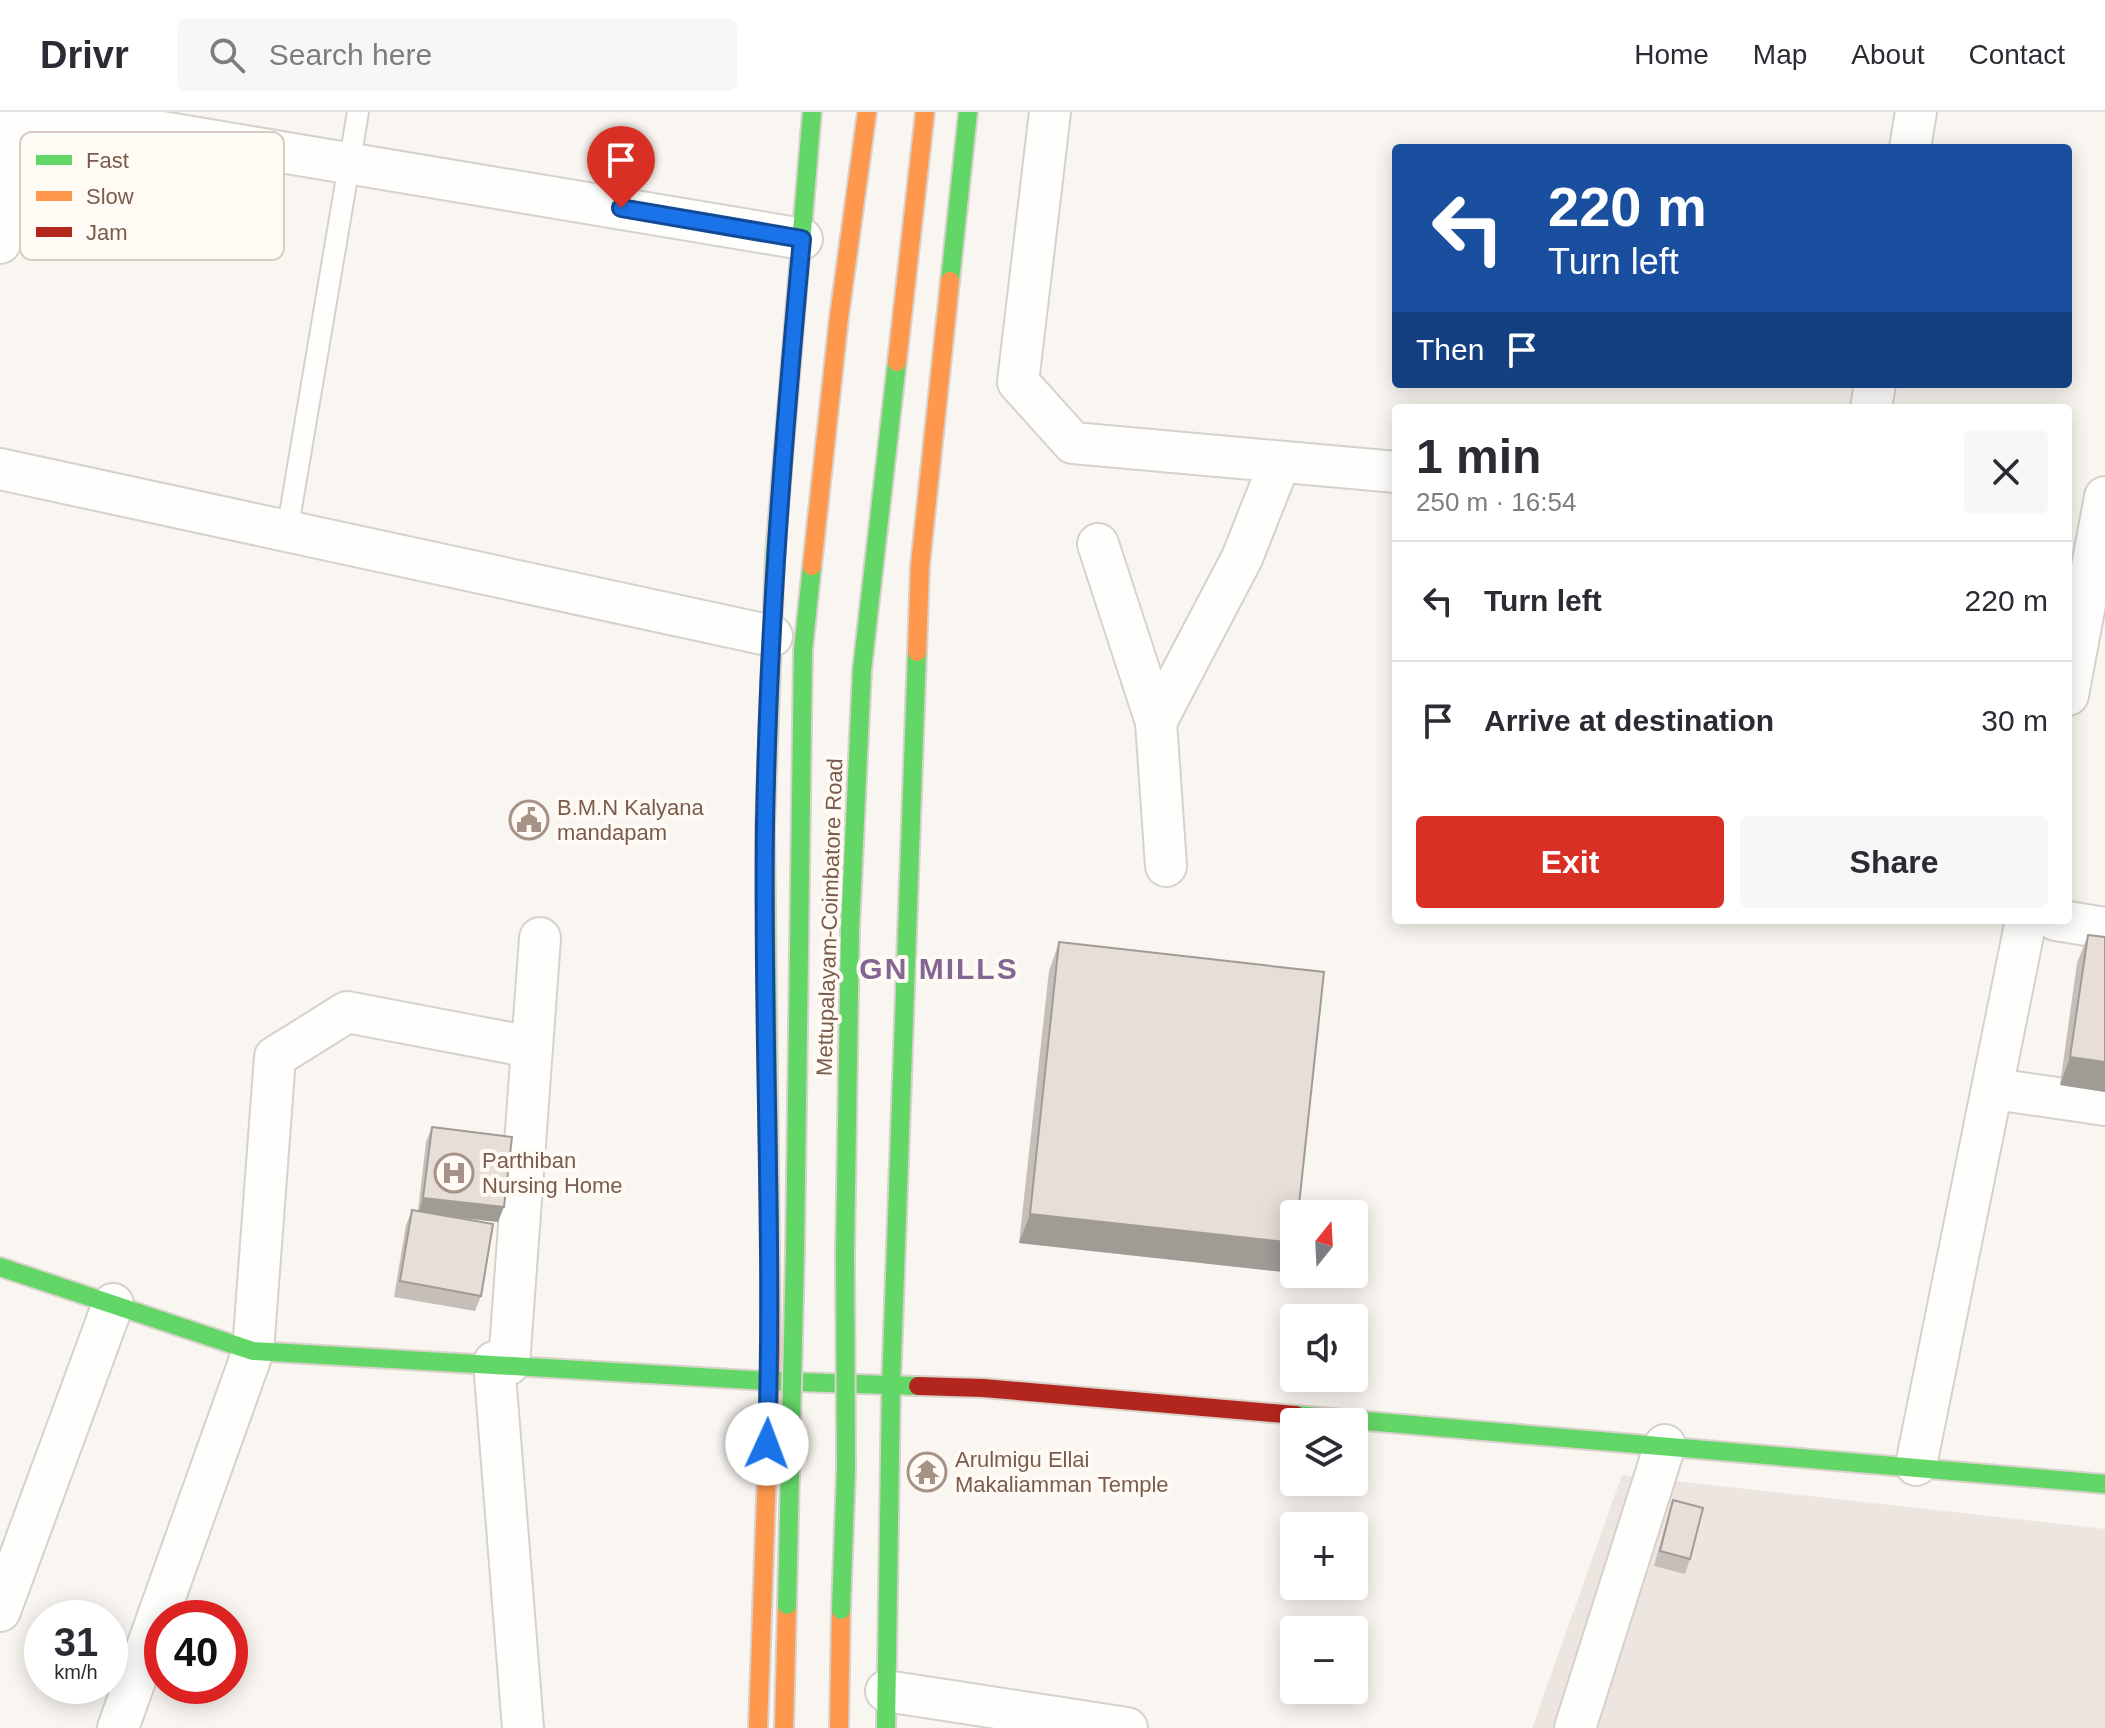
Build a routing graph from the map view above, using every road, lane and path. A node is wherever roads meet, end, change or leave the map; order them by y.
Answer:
1 (20, 112) edge
2 (42, 112) edge
3 (358, 112) edge
4 (812, 112) edge
5 (867, 112) edge
6 (925, 112) edge
7 (968, 112) edge
8 (1050, 112) edge
9 (1916, 112) edge
10 (165, 132) edge
11 (1911, 144) edge
12 (284, 151) edge
13 (349, 162) junction
14 (802, 239) junction
15 (0, 243) edge
16 (1280, 462) junction
17 (0, 469) edge
18 (1392, 472) edge
19 (2105, 497) edge
20 (287, 532) junction
21 (1098, 544) dead end
22 (2099, 555) edge
23 (772, 636) junction
24 (2072, 677) edge
25 (1156, 722) junction
26 (1166, 866) dead end
27 (2072, 923) edge
28 (2025, 924) edge
29 (2105, 928) edge
30 (540, 938) dead end
31 (531, 1047) junction
32 (1995, 1089) junction
33 (2105, 1105) edge
34 (0, 1267) edge
35 (113, 1304) junction
36 (253, 1351) junction
37 (502, 1363) junction
38 (770, 1381) junction
39 (891, 1387) junction
40 (1665, 1445) junction
41 (1916, 1465) junction
42 (2105, 1484) edge
43 (0, 1611) edge
44 (886, 1710) edge
45 (118, 1728) edge
46 (523, 1728) edge
47 (758, 1728) edge
48 (784, 1728) edge
49 (839, 1728) edge
50 (1127, 1728) edge
51 (1575, 1728) edge

1 - 15 street
2 - 10 street
3 - 13 lane
4 - 14 main road
5 - 48 main road, bridge
6 - 49 main road, Mettupalayam-Coimbatore Road, bridge
7 - 39 main road
8 - 16 street
9 - 11 street
12 - 13 street
13 - 14 street
13 - 20 lane
14 - 23 main road
16 - 18 street
16 - 25 street
17 - 20 street
19 - 22 street
20 - 23 street
21 - 25 street
22 - 24 street
23 - 38 main road
25 - 26 street
27 - 29 street
28 - 32 street
30 - 31 street
31 - 36 street
31 - 37 street
32 - 33 street
32 - 41 street
34 - 35 main road
35 - 36 main road
35 - 43 street
36 - 37 main road
36 - 45 street
37 - 38 main road
37 - 46 street
38 - 39 main road
38 - 47 main road
39 - 40 main road
39 - 44 main road
40 - 41 main road
40 - 51 street
41 - 42 main road
44 - 50 street

